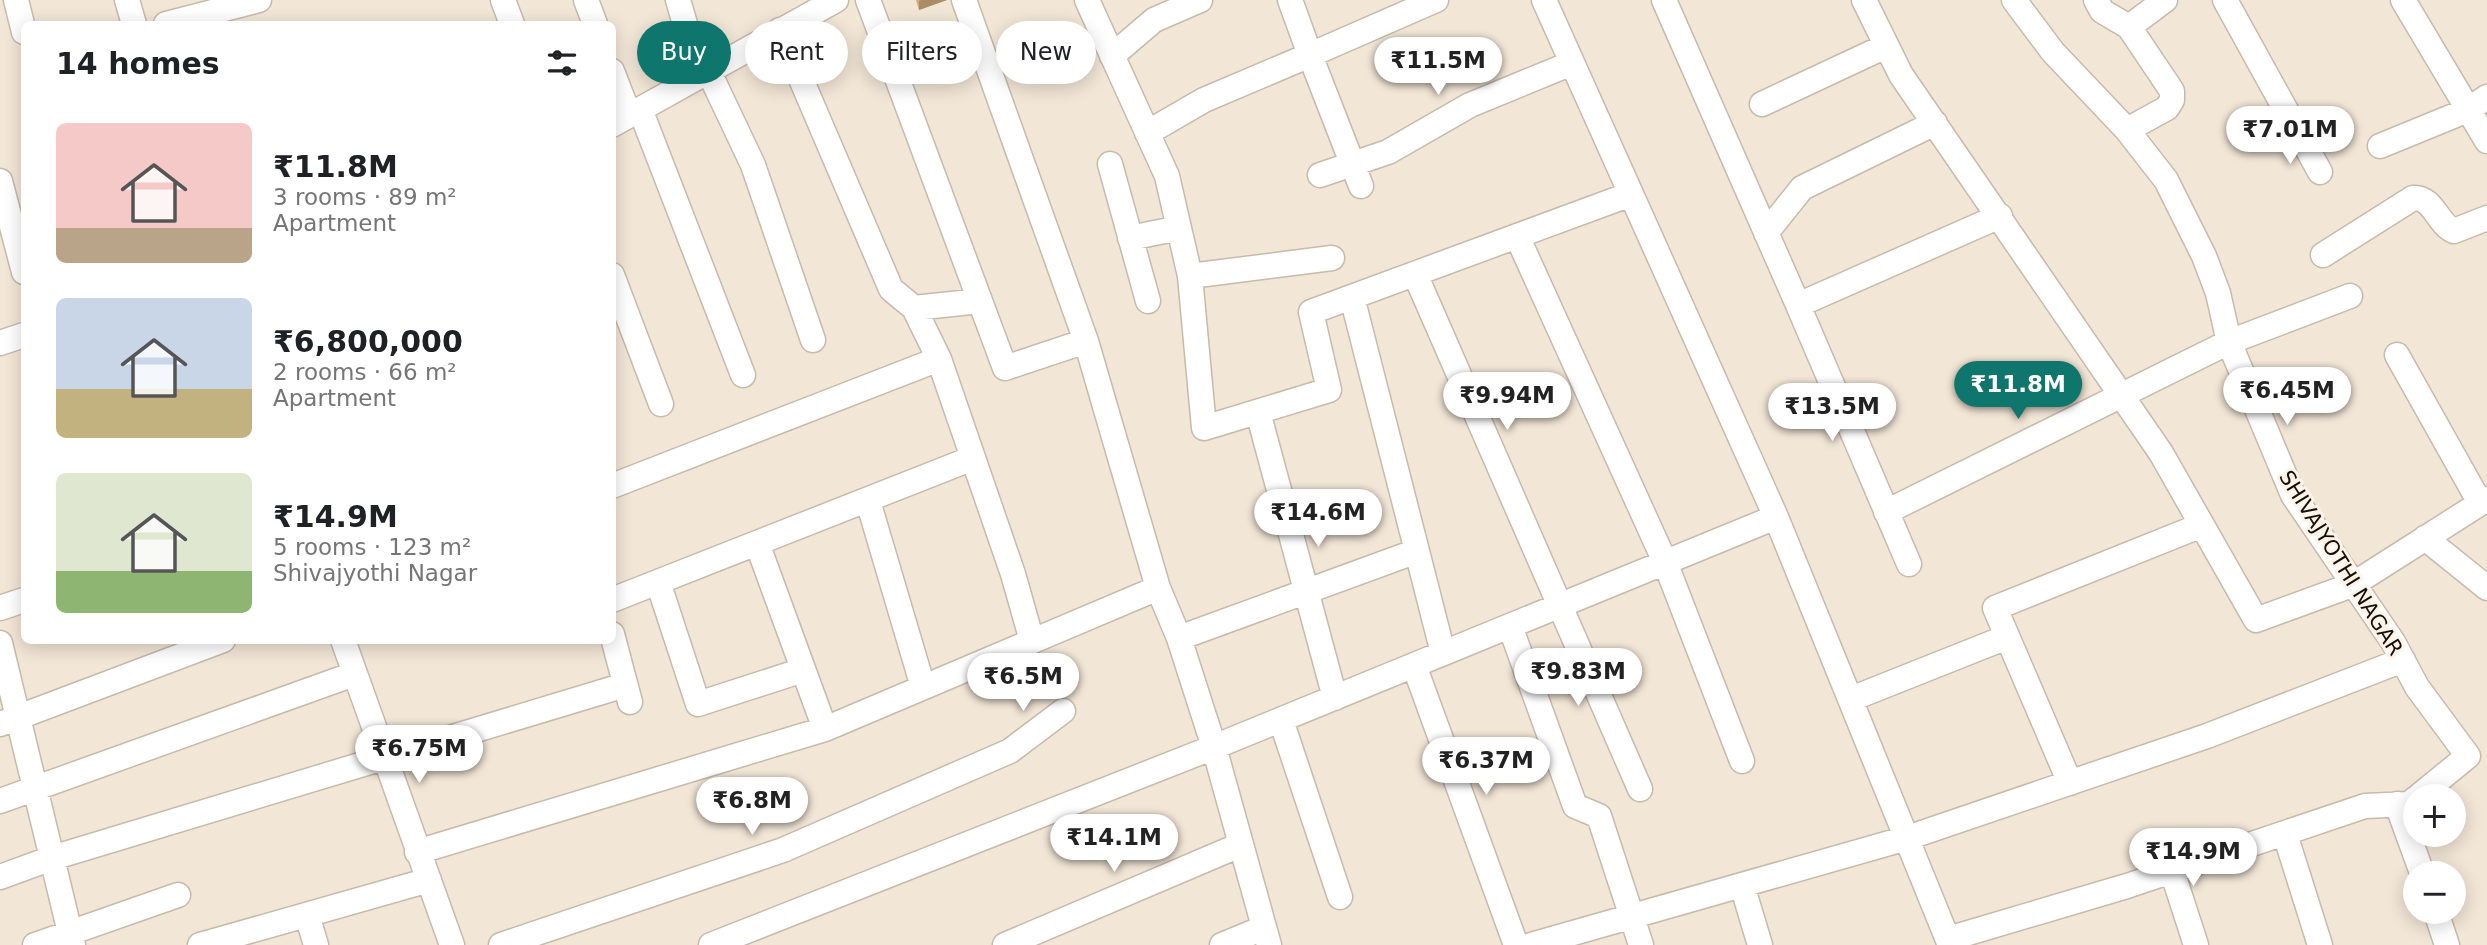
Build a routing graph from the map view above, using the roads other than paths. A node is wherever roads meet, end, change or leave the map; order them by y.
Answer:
1 (16, 0) edge
2 (127, 0) edge
3 (258, 0) edge
4 (503, 0) edge
5 (586, 0) edge
6 (678, 0) edge
7 (836, 0) edge
8 (868, 0) edge
9 (964, 0) edge
10 (1087, 0) edge
11 (1200, 0) edge
12 (1290, 0) edge
13 (1436, 0) edge
14 (1544, 0) edge
15 (1664, 0) edge
16 (1864, 0) edge
17 (2014, 0) edge
18 (2096, 0) edge
19 (2165, 0) edge
20 (2225, 0) edge
21 (2403, 0) edge
22 (790, 17) edge
23 (21, 21) edge
24 (133, 21) edge
25 (178, 21) edge
26 (511, 21) edge
27 (594, 21) edge
28 (685, 21) edge
29 (2129, 27) junction
30 (1886, 46) junction
31 (731, 55) edge
32 (1310, 55) junction
33 (1112, 56) junction
34 (1572, 63) junction
35 (616, 83) edge
36 (684, 84) edge
37 (710, 84) edge
38 (1762, 104) dead end
39 (2477, 104) edge
40 (627, 116) edge
41 (1935, 123) junction
42 (2127, 131) junction
43 (1147, 133) junction
44 (2487, 141) edge
45 (2380, 146) dead end
46 (1110, 164) dead end
47 (2320, 172) dead end
48 (1320, 175) dead end
49 (1356, 175) junction
50 (0, 181) edge
51 (1631, 194) junction
52 (2000, 216) junction
53 (2487, 218) edge
54 (1179, 228) junction
55 (1766, 233) junction
56 (1517, 236) junction
57 (1130, 238) junction
58 (2323, 255) dead end
59 (1332, 257) dead end
60 (21, 261) edge
61 (1415, 274) junction
62 (1190, 276) junction
63 (616, 286) edge
64 (2350, 296) dead end
65 (1352, 297) junction
66 (1148, 301) dead end
67 (981, 302) junction
68 (1798, 305) junction
69 (914, 308) junction
70 (21, 336) edge
71 (813, 340) dead end
72 (1086, 341) junction
73 (2229, 342) junction
74 (0, 343) edge
75 (2398, 355) dead end
76 (939, 359) junction
77 (743, 375) dead end
78 (2123, 397) junction
79 (660, 404) dead end
80 (1258, 412) junction
81 (973, 458) junction
82 (616, 484) edge
83 (868, 501) junction
84 (2484, 501) edge
85 (1886, 512) junction
86 (1776, 517) junction
87 (2202, 524) junction
88 (2425, 538) junction
89 (757, 543) junction
90 (1417, 551) junction
91 (1665, 562) junction
92 (1909, 564) dead end
93 (658, 582) junction
94 (2352, 585) junction
95 (1158, 588) junction
96 (2487, 588) edge
97 (1306, 591) junction
98 (616, 598) edge
99 (21, 601) edge
100 (0, 608) edge
101 (1558, 608) junction
102 (1510, 626) junction
103 (2007, 637) junction
104 (1179, 638) junction
105 (1032, 641) junction
106 (0, 643) edge
107 (212, 644) edge
108 (344, 644) edge
109 (615, 644) edge
110 (1443, 653) junction
111 (2403, 660) junction
112 (1414, 665) junction
113 (803, 670) junction
114 (354, 674) junction
115 (923, 687) junction
116 (1335, 698) junction
117 (1851, 699) junction
118 (1063, 711) dead end
119 (1280, 720) junction
120 (9, 721) edge
121 (825, 729) junction
122 (1214, 747) junction
123 (387, 759) junction
124 (1742, 761) dead end
125 (2477, 762) edge
126 (2070, 783) junction
127 (2438, 784) edge
128 (35, 788) junction
129 (1640, 789) dead end
130 (2403, 801) edge
131 (0, 802) edge
132 (2285, 834) junction
133 (1907, 838) junction
134 (1240, 845) junction
135 (417, 852) junction
136 (52, 858) junction
137 (2172, 871) junction
138 (0, 877) edge
139 (429, 880) junction
140 (1742, 885) junction
141 (178, 895) dead end
142 (1340, 897) dead end
143 (307, 915) junction
144 (1631, 917) junction
145 (2440, 924) edge
146 (1266, 936) edge
147 (72, 939) edge
148 (1949, 942) edge
149 (204, 944) edge
150 (35, 945) edge
151 (316, 945) edge
152 (452, 945) edge
153 (501, 945) edge
154 (711, 945) edge
155 (1005, 945) edge
156 (1222, 945) edge
157 (1516, 945) edge
158 (1531, 945) edge
159 (1640, 945) edge
160 (1760, 945) edge
161 (2196, 945) edge
162 (2320, 945) edge
163 (2448, 945) edge

1 - 23 street
2 - 24 street
3 - 25 street
4 - 26 street
5 - 27 street
6 - 28 street
7 - 22 street
8 - 67 street
9 - 72 street
10 - 33 street
11 - 33 street
12 - 32 street
13 - 32 street
14 - 34 street
15 - 55 street
16 - 30 street
17 - 42 street, SHIVAJYOTHI NAGAR
18 - 29 street
19 - 29 street
20 - 47 street
21 - 39 street
22 - 31 street
22 - 69 street
29 - 42 street
30 - 38 street
30 - 41 street
32 - 43 street
32 - 49 street
33 - 43 street
34 - 49 street
34 - 51 street
35 - 40 street
36 - 40 street
37 - 71 street
39 - 44 street
39 - 45 street
40 - 77 street
41 - 52 street
41 - 55 street
42 - 73 street, SHIVAJYOTHI NAGAR
43 - 54 street
46 - 57 street
48 - 49 street
50 - 60 street
51 - 56 street
51 - 86 street
52 - 68 street
52 - 78 street
53 - 58 street
54 - 57 street
54 - 62 street
55 - 68 street
56 - 61 street
56 - 91 street
57 - 66 street
59 - 62 street
61 - 65 street
61 - 101 street
62 - 80 street
63 - 79 street
64 - 73 street
65 - 80 street
65 - 90 street
67 - 69 street
67 - 72 street
68 - 85 street
69 - 76 street
70 - 74 street
72 - 95 street
73 - 78 street
73 - 94 street, SHIVAJYOTHI NAGAR
75 - 84 street
76 - 81 street
76 - 82 street
78 - 85 street
78 - 87 street
80 - 97 street
81 - 83 street
81 - 105 street
83 - 89 street
83 - 115 street
84 - 88 street
85 - 92 street
86 - 91 street
86 - 117 street
87 - 94 street
87 - 103 street
88 - 94 street
88 - 96 street
89 - 93 street
89 - 113 street
90 - 97 street
90 - 110 street
91 - 101 street
91 - 124 street
93 - 98 street
93 - 113 street
94 - 111 street, SHIVAJYOTHI NAGAR
95 - 104 street
95 - 105 street
97 - 104 street
97 - 116 street
99 - 100 street
101 - 102 street
101 - 129 street
102 - 110 street
102 - 144 street
103 - 117 street
103 - 126 street
104 - 122 street
105 - 115 street
106 - 120 street
107 - 120 street
108 - 114 street
109 - 123 street
110 - 112 street
111 - 125 street, SHIVAJYOTHI NAGAR
111 - 126 street
112 - 116 street
112 - 157 street
113 - 121 street
114 - 123 street
114 - 128 street
115 - 121 street
116 - 119 street
117 - 133 street
118 - 153 street
119 - 122 street
119 - 142 street
120 - 128 street
121 - 135 street
122 - 134 street
122 - 154 street
123 - 135 street
123 - 136 street
125 - 127 street, SHIVAJYOTHI NAGAR
126 - 133 street
128 - 131 street
128 - 136 street
130 - 132 street
132 - 137 street
132 - 162 street
133 - 140 street
133 - 148 street
134 - 146 street
134 - 155 street
135 - 139 street
136 - 138 street
136 - 147 street
137 - 148 street
137 - 161 street
139 - 143 street
139 - 152 street
140 - 144 street
140 - 160 street
141 - 147 street
143 - 149 street
143 - 151 street
144 - 158 street
144 - 159 street
145 - 163 street
146 - 156 street
147 - 150 street

